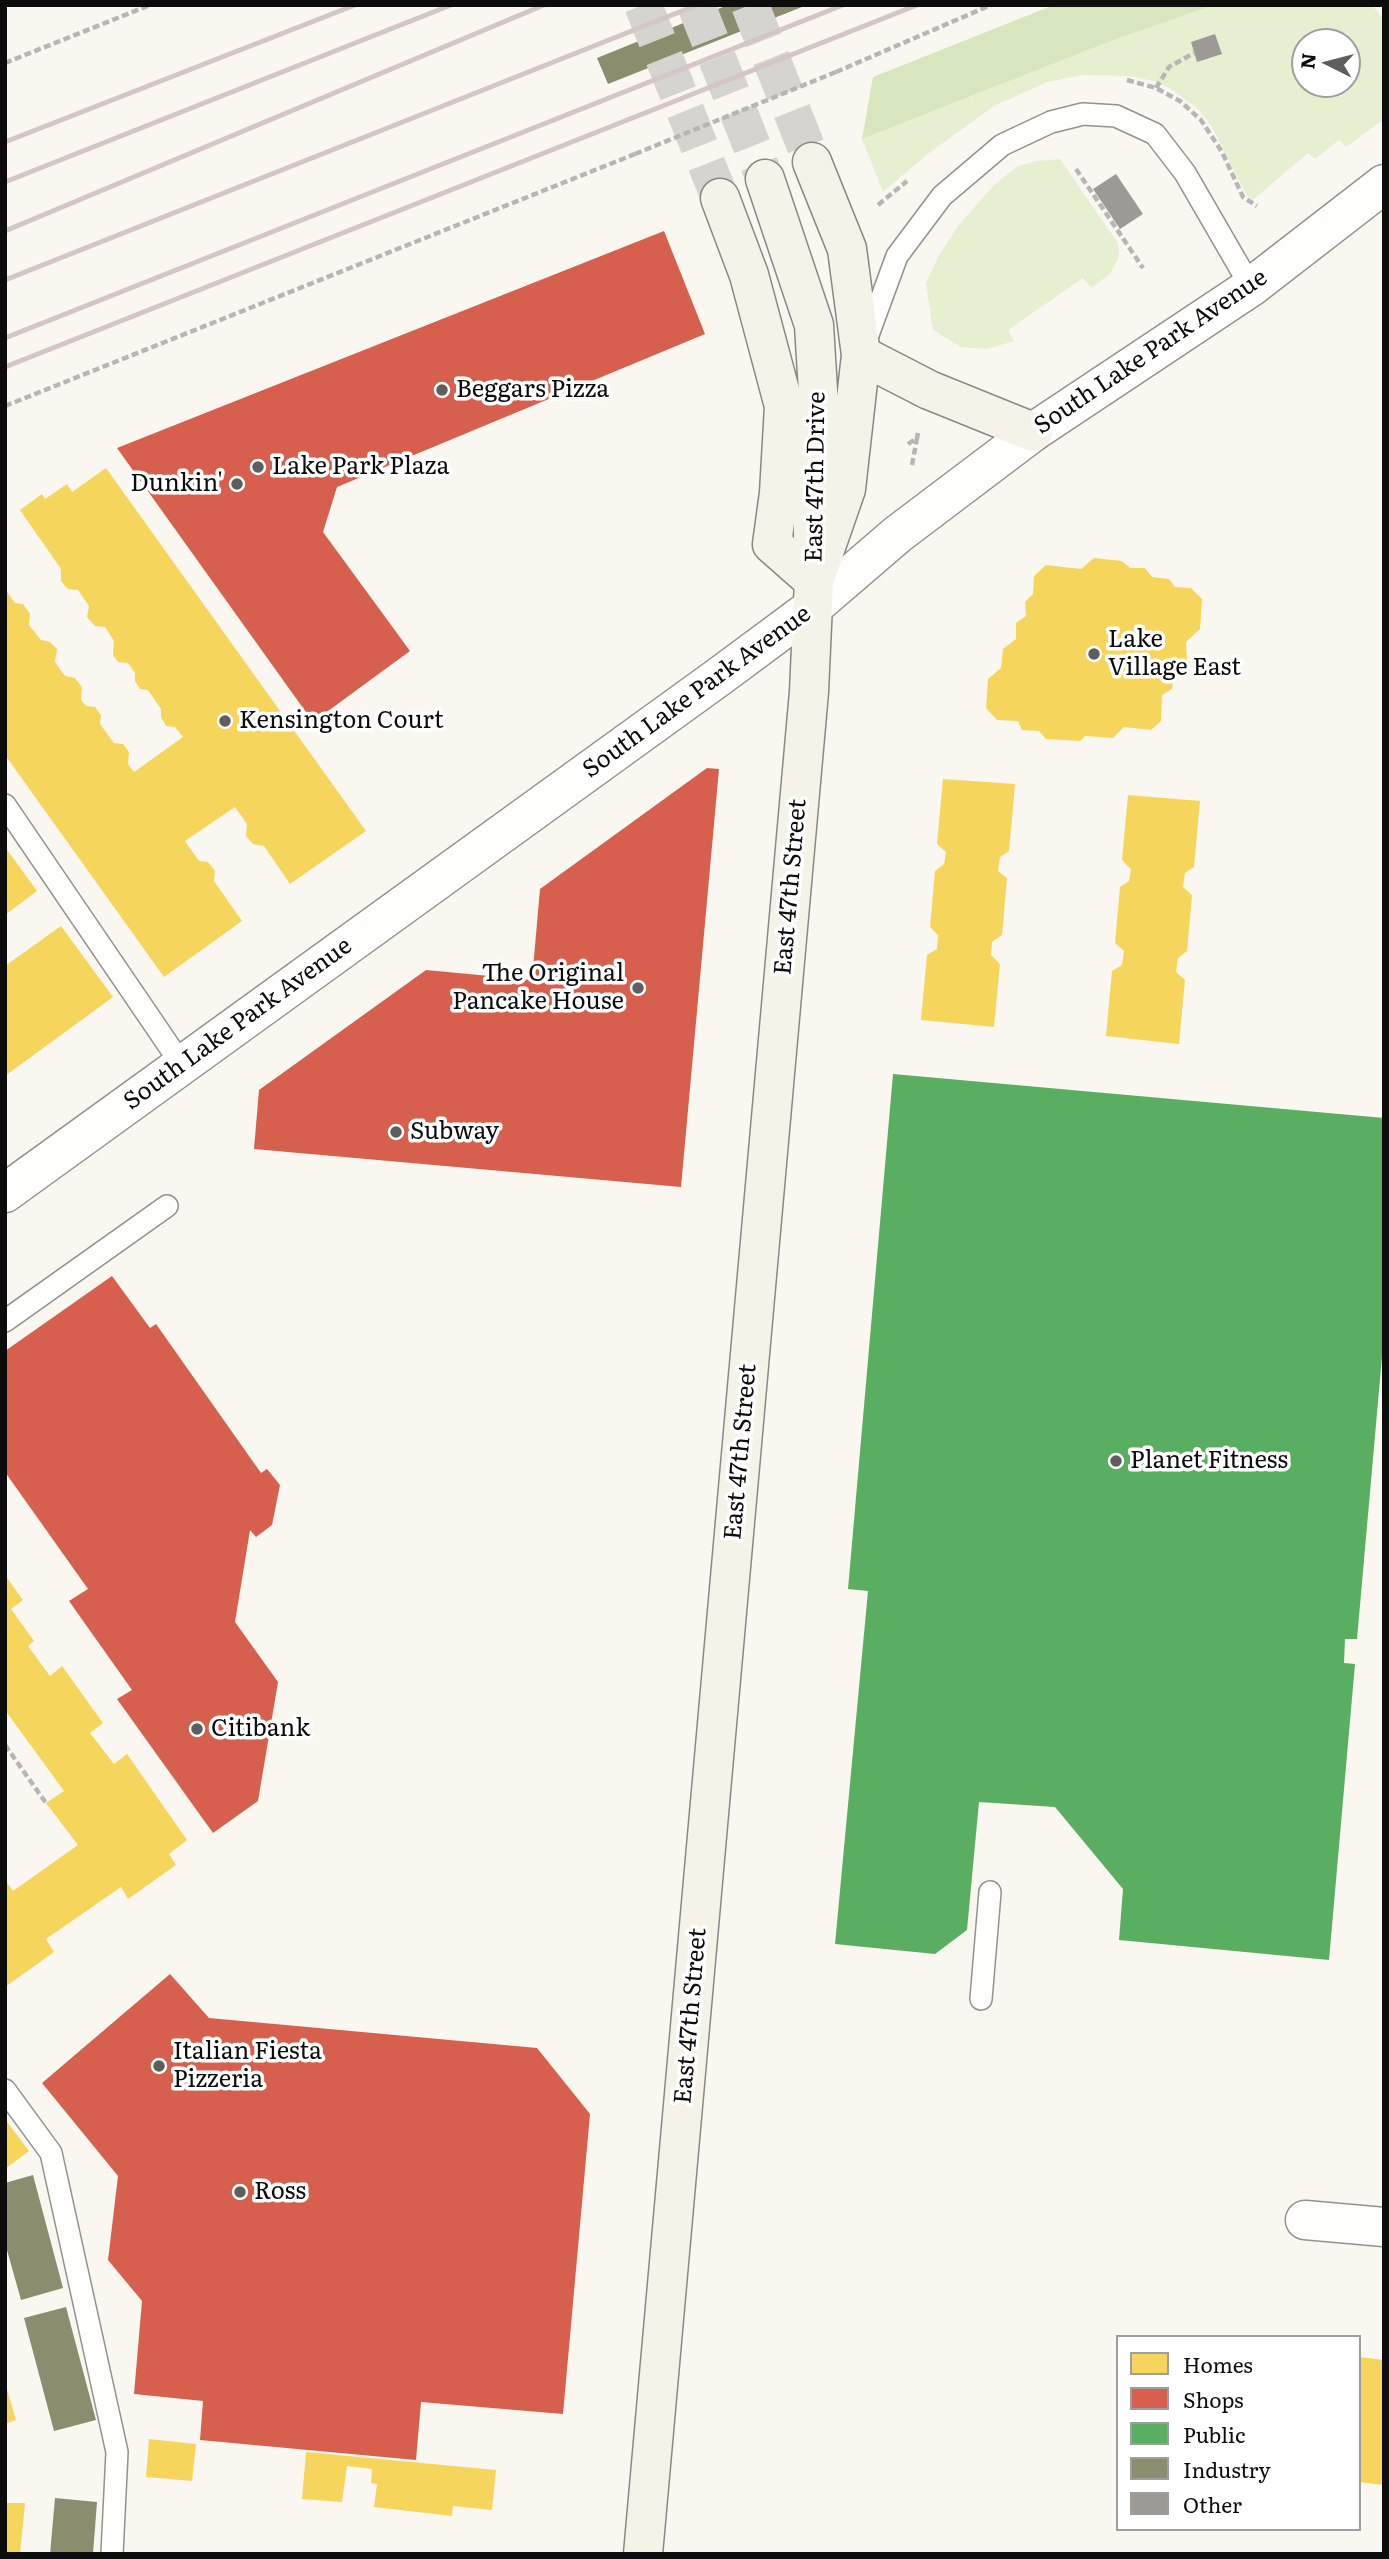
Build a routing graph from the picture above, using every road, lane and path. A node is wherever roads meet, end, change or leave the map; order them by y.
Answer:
1 (150, 5) edge
2 (991, 5) edge
3 (1194, 53) dead end
4 (5, 63) edge
5 (1156, 89) dead end
6 (812, 162) tunnel mouth
7 (1076, 169) dead end
8 (765, 179) tunnel mouth
9 (1384, 184) edge
10 (720, 198) tunnel mouth
11 (1143, 268) dead end
12 (1251, 287) junction
13 (861, 355) junction
14 (5, 406) edge
15 (1033, 432) junction
16 (917, 438) dead end
17 (912, 465) dead end
18 (813, 594) junction
19 (5, 805) edge
20 (182, 1065) junction
21 (5, 1193) edge
22 (167, 1206) dead end
23 (5, 1321) edge
24 (6, 1747) edge
25 (46, 1803) dead end
26 (990, 1892) dead end
27 (982, 1999) dead end
28 (5, 2090) edge
29 (1305, 2220) dead end
30 (1384, 2227) edge
31 (111, 2554) edge
32 (643, 2554) edge

1 - 4 path
2 - 14 path, bridge
3 - 5 path
6 - 13 main road
7 - 11 path
8 - 18 main road, East 47th Drive
9 - 12 street, South Lake Park Avenue
10 - 18 main road, East 47th Drive
12 - 13 lane
12 - 15 street, South Lake Park Avenue
13 - 15 main road
13 - 18 main road, East 47th Street
15 - 18 street, South Lake Park Avenue
16 - 17 path
18 - 20 street, South Lake Park Avenue
18 - 32 main road, East 47th Street
19 - 20 lane
20 - 21 street, South Lake Park Avenue
22 - 23 lane
24 - 25 path
26 - 27 lane
28 - 31 lane
29 - 30 street

